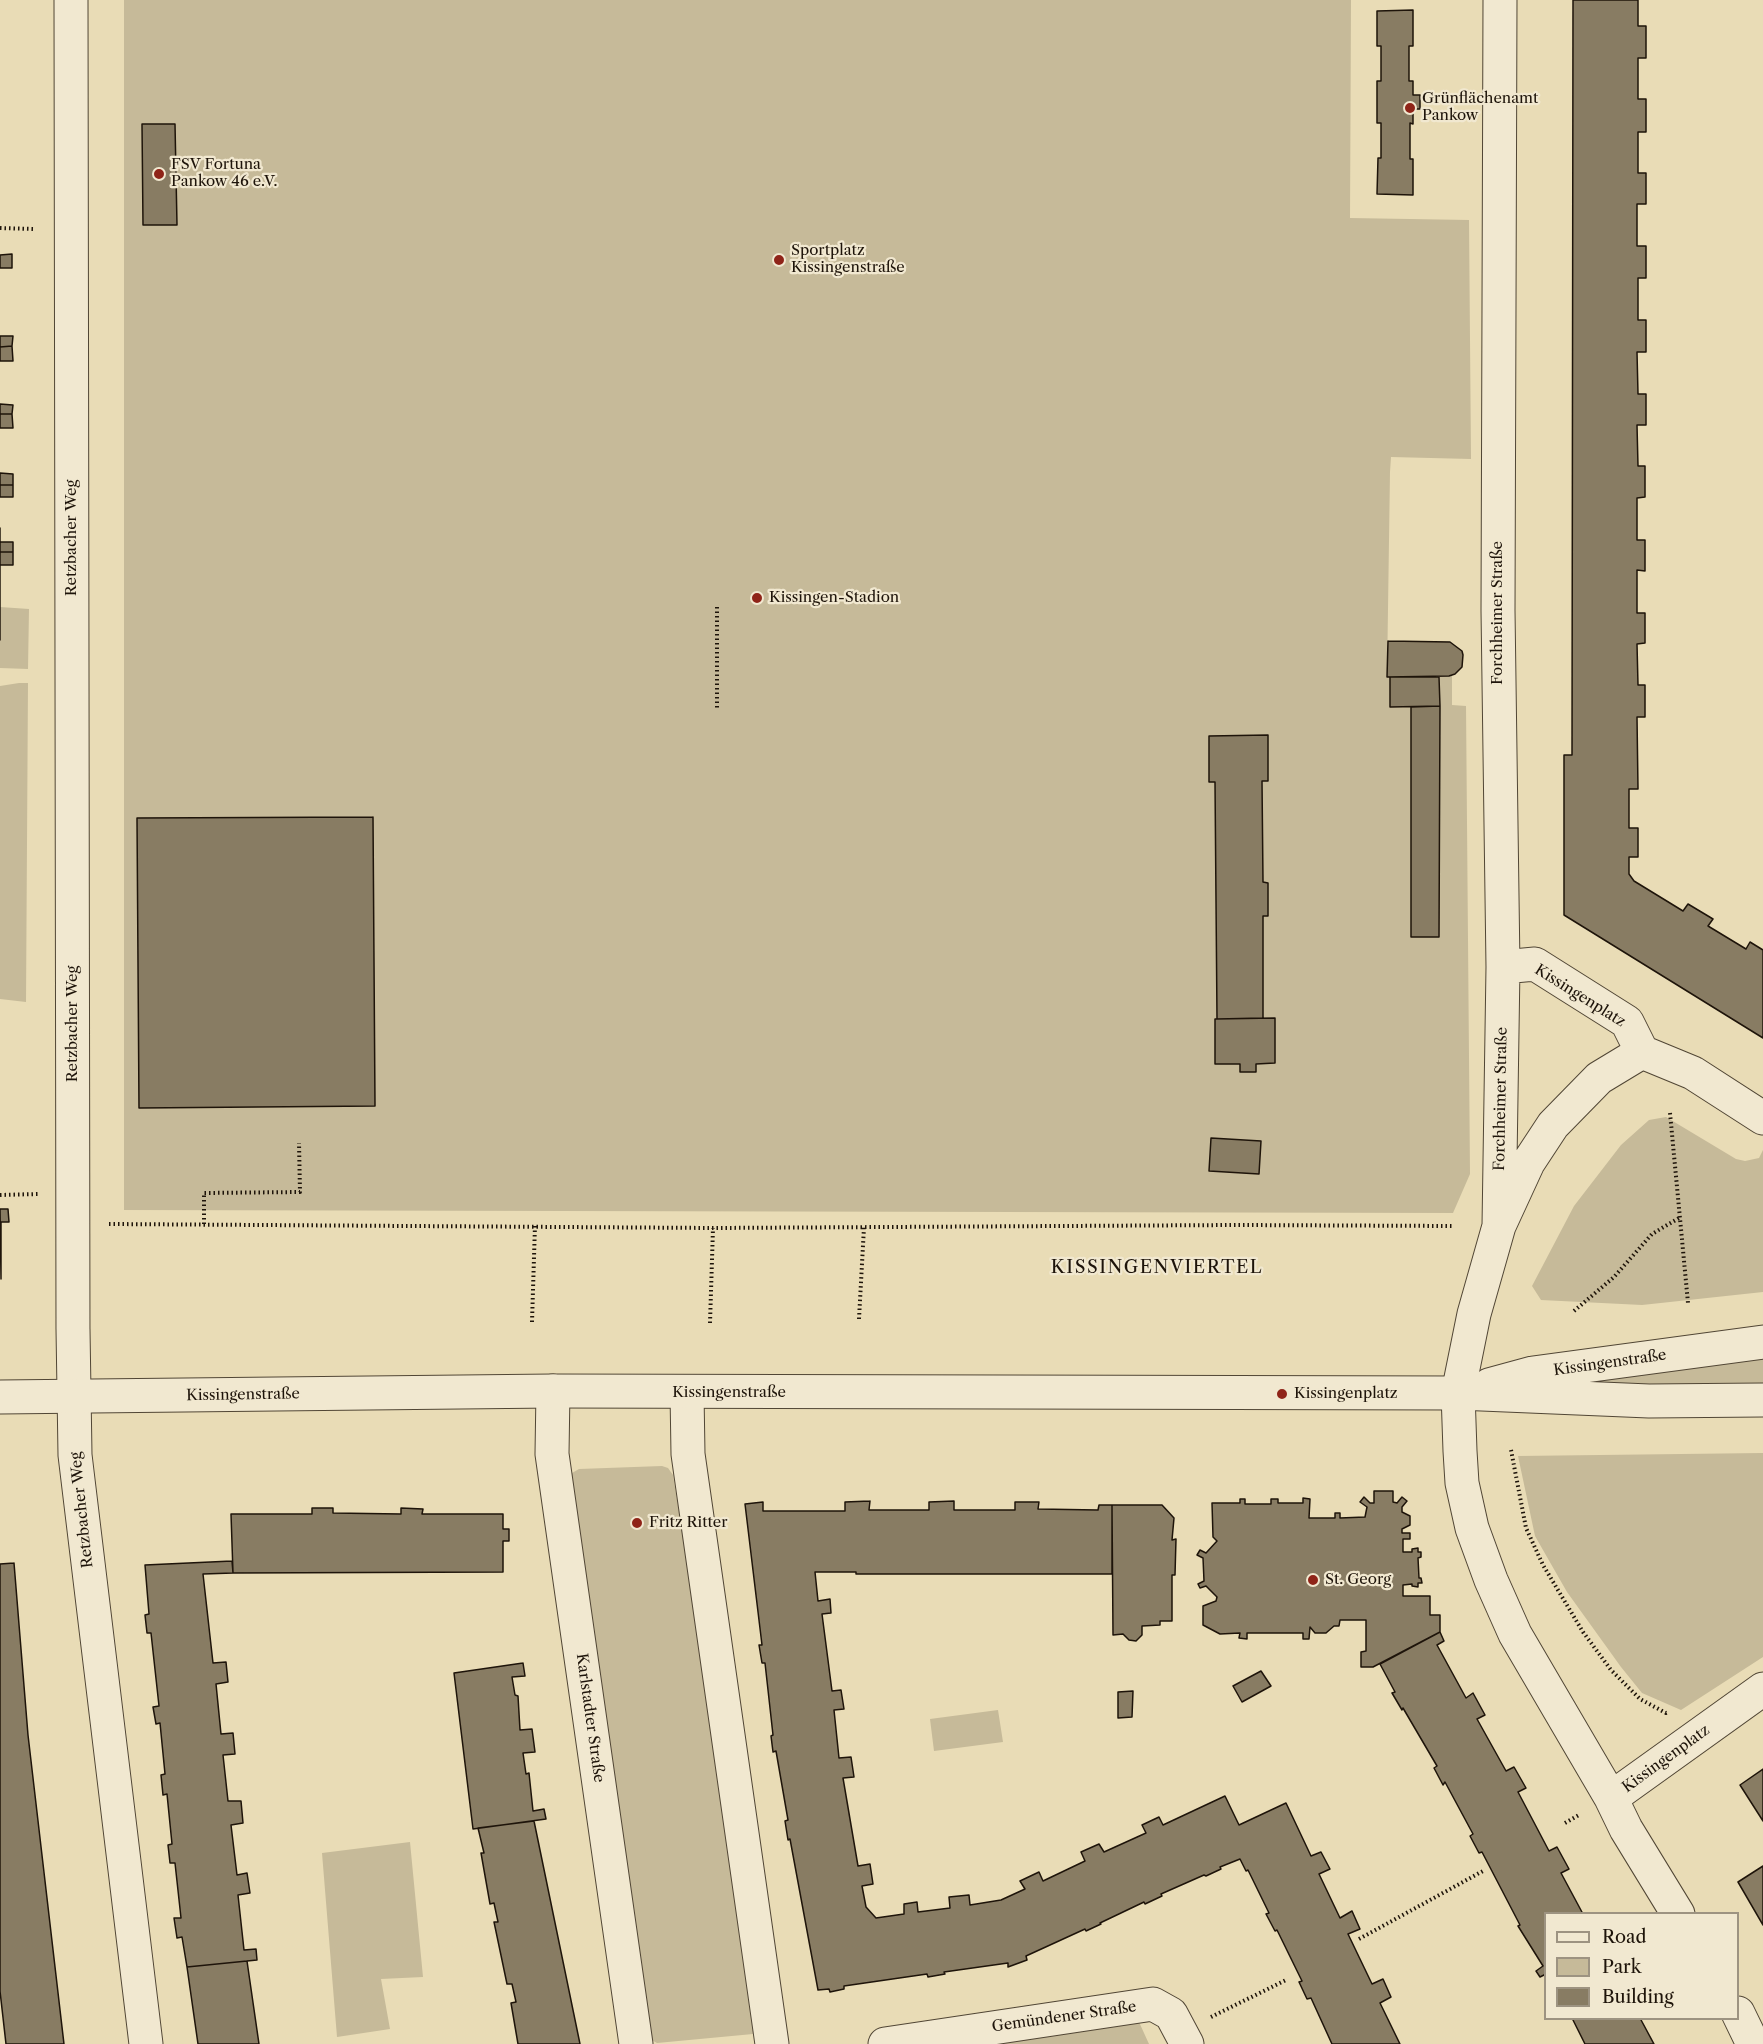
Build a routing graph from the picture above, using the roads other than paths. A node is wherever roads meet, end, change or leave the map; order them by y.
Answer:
1 (71, 0) edge
2 (1500, 0) edge
3 (1503, 968) junction
4 (1642, 1052) junction
5 (1763, 1118) edge
6 (1499, 1226) junction
7 (1763, 1342) edge
8 (553, 1391) junction
9 (687, 1393) junction
10 (1458, 1393) junction
11 (74, 1396) junction
12 (0, 1397) edge
13 (1763, 1400) edge
14 (1763, 1689) edge
15 (1611, 1798) junction
16 (1677, 1912) edge
17 (1739, 2017) edge
18 (1184, 2038) edge
19 (146, 2044) edge
20 (636, 2044) edge
21 (772, 2044) edge
22 (885, 2044) edge
23 (1753, 2044) edge

1 - 11 street, Retzbacher Weg
2 - 3 street, Forchheimer Straße
3 - 4 street, Kissingenplatz
3 - 6 street, Forchheimer Straße
4 - 5 street
4 - 6 street, Kissingenplatz
6 - 10 street, Kissingenplatz
7 - 10 street, Kissingenstraße
8 - 9 street, Kissingenstraße
8 - 11 street, Kissingenstraße
8 - 20 street, Karlstadter Straße
9 - 10 street, Kissingenstraße
9 - 21 street
10 - 13 street, Kissingenstraße
10 - 15 street, Kissingenplatz
11 - 12 street, Kissingenstraße
11 - 19 street, Retzbacher Weg
14 - 15 street, Kissingenplatz
15 - 16 street
17 - 23 street
18 - 22 street, Gemündener Straße

